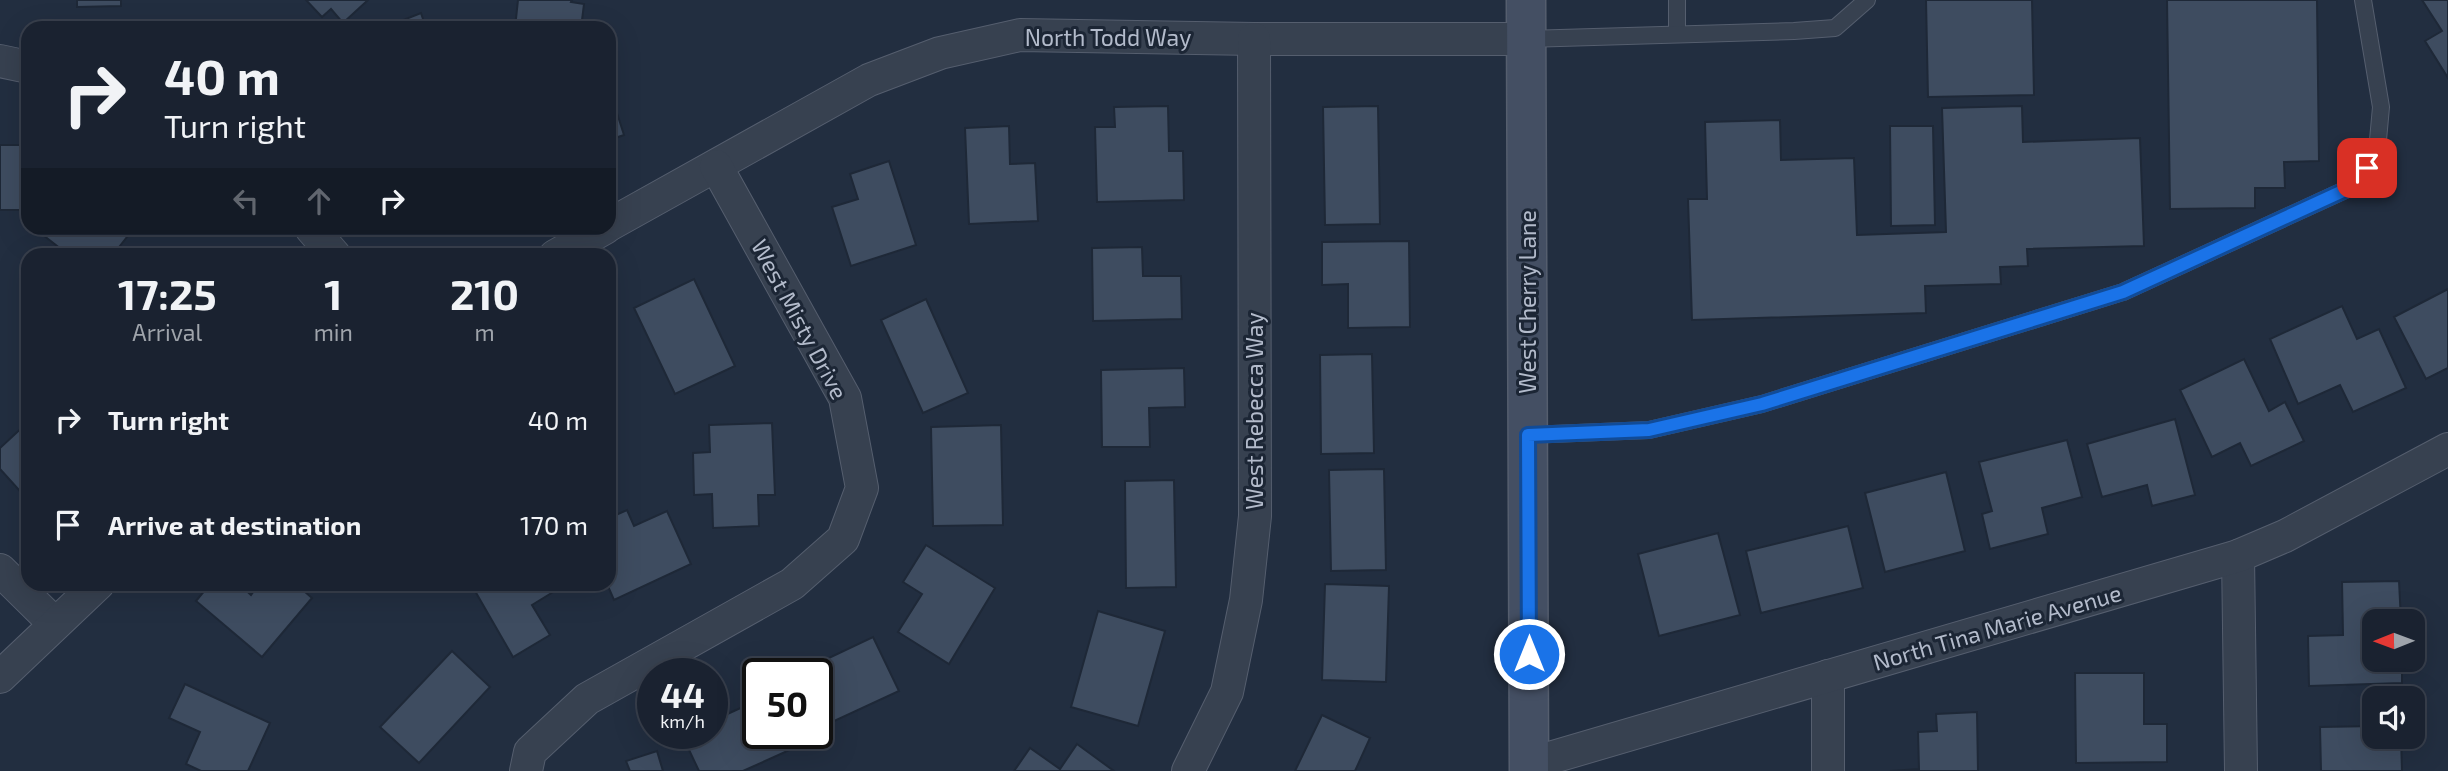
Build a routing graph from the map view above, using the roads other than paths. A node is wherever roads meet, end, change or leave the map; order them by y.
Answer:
1 (1525, 0) edge
2 (1677, 0) edge
3 (1867, 0) edge
4 (2363, 0) edge
5 (1677, 34) junction
6 (1254, 39) junction
7 (1526, 39) junction
8 (0, 61) edge
9 (21, 66) edge
10 (716, 166) junction
11 (616, 221) edge
12 (591, 235) edge
13 (569, 248) edge
14 (1528, 435) junction
15 (2448, 449) edge
16 (2238, 556) junction
17 (0, 570) edge
18 (21, 591) edge
19 (21, 591) edge
20 (90, 591) edge
21 (55, 624) junction
22 (1828, 676) junction
23 (0, 677) edge
24 (1529, 768) edge
25 (526, 771) edge
26 (1188, 771) edge
27 (1828, 771) edge
28 (2241, 771) edge

1 - 7 main road, West Cherry Lane
2 - 5 lane
3 - 5 lane
4 - 14 lane
5 - 7 lane
6 - 7 street, North Todd Way
6 - 10 street, North Todd Way
6 - 26 street, West Rebecca Way
7 - 14 main road, West Cherry Lane
8 - 9 street
10 - 11 street, North Todd Way
10 - 25 street, West Misty Drive
12 - 13 street, North Todd Way
14 - 24 main road, West Cherry Lane
15 - 16 street, North Tina Marie Avenue
16 - 22 street, North Tina Marie Avenue
16 - 28 street
17 - 19 street
18 - 21 street
20 - 21 street
21 - 23 street
22 - 24 street, North Tina Marie Avenue
22 - 27 street

